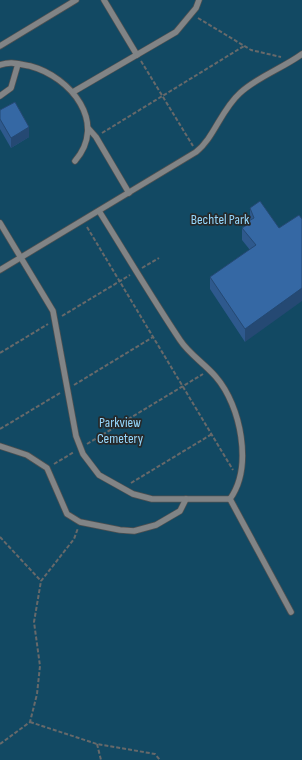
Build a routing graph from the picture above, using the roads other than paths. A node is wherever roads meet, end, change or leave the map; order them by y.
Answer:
1 (76, 0) edge
2 (104, 0) edge
3 (199, 0) edge
4 (0, 46) edge
5 (302, 54) edge
6 (137, 55) junction
7 (18, 64) junction
8 (0, 65) edge
9 (73, 92) junction
10 (0, 96) edge
11 (88, 128) junction
12 (74, 161) dead end
13 (129, 193) junction
14 (100, 211) junction
15 (0, 223) edge
16 (21, 257) junction
17 (0, 270) edge
18 (0, 446) edge
19 (186, 499) junction
20 (230, 499) junction
21 (291, 612) dead end

1 - 4 lane
2 - 6 lane
3 - 6 lane
5 - 13 lane
6 - 9 lane
7 - 8 lane
7 - 9 lane
7 - 10 lane
9 - 11 lane
11 - 12 lane
11 - 13 lane
13 - 14 lane
14 - 16 lane
14 - 20 lane
15 - 16 lane
16 - 17 lane
16 - 19 lane
18 - 19 lane
19 - 20 lane
20 - 21 lane

